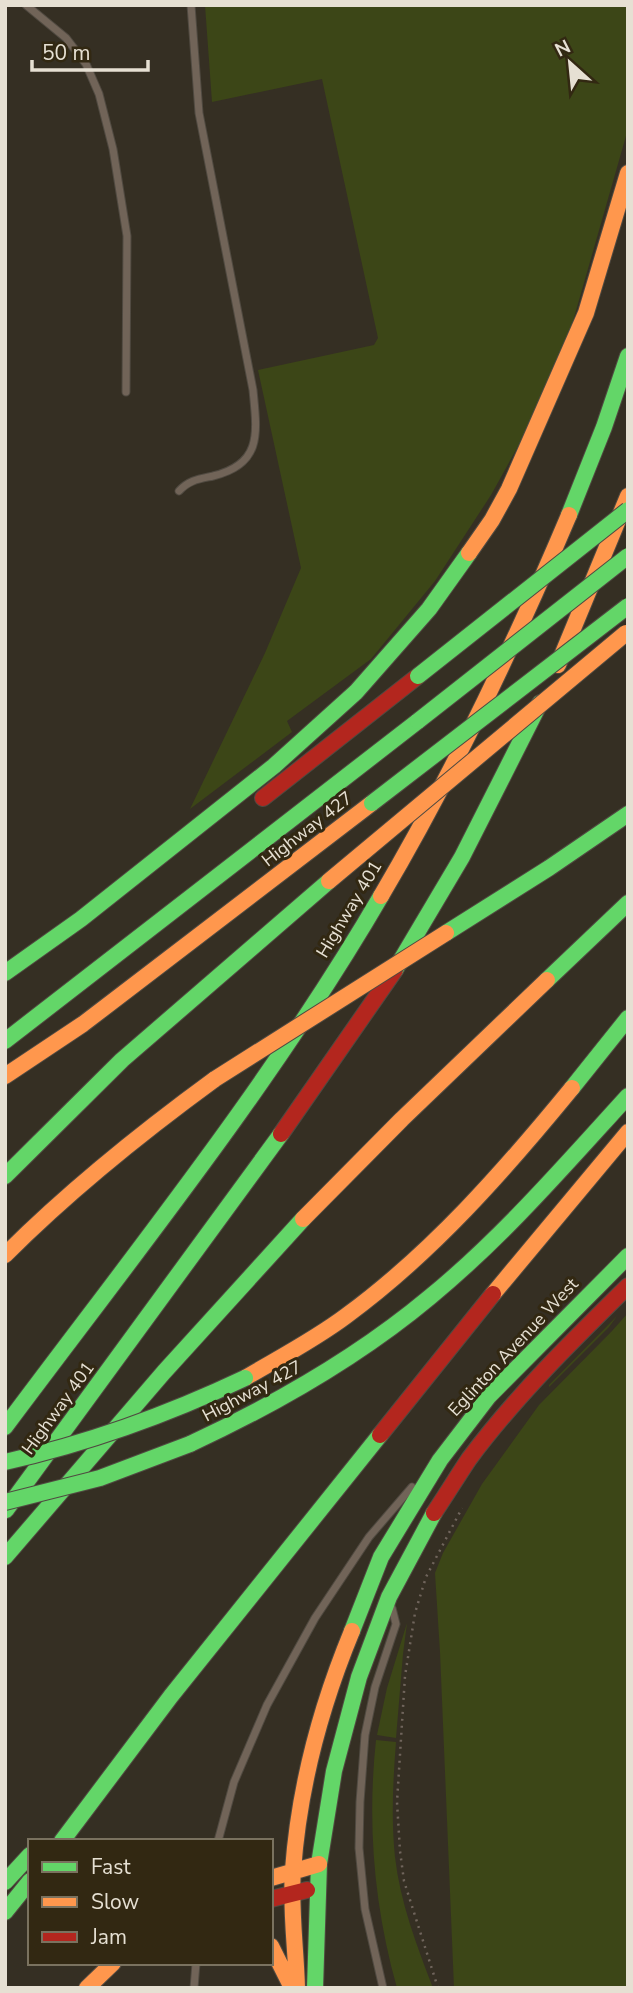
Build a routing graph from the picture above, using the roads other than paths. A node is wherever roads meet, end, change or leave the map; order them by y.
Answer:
1 (26, 5) edge
2 (191, 5) edge
3 (628, 173) edge
4 (628, 356) edge
5 (127, 392) dead end
6 (179, 491) dead end
7 (628, 496) edge
8 (628, 510) edge
9 (628, 556) edge
10 (628, 606) edge
11 (627, 632) edge
12 (246, 811) dead end
13 (628, 814) edge
14 (128, 902) dead end
15 (628, 903) edge
16 (63, 952) dead end
17 (5, 973) edge
18 (628, 1018) edge
19 (5, 1041) edge
20 (5, 1076) edge
21 (628, 1096) edge
22 (628, 1132) edge
23 (5, 1176) edge
24 (5, 1255) edge
25 (628, 1256) edge
26 (628, 1286) edge
27 (5, 1427) edge
28 (440, 1460) junction
29 (5, 1462) edge
30 (5, 1502) edge
31 (5, 1512) edge
32 (5, 1557) edge
33 (389, 1597) junction
34 (56, 1837) edge
35 (220, 1839) edge
36 (28, 1857) edge
37 (318, 1864) junction
38 (293, 1871) junction
39 (273, 1877) edge
40 (5, 1882) edge
41 (28, 1883) edge
42 (318, 1888) junction
43 (293, 1893) junction
44 (273, 1898) edge
45 (5, 1912) edge
46 (273, 1950) edge
47 (111, 1965) edge
48 (196, 1965) edge
49 (87, 1988) edge
50 (194, 1988) edge
51 (294, 1988) edge
52 (316, 1988) edge
53 (383, 1988) edge

1 - 5 lane
2 - 6 lane
3 - 17 main road
4 - 27 main road, Highway 401
7 - 31 main road, Highway 401
8 - 12 main road, bridge
9 - 19 main road, bridge
10 - 20 main road, Highway 427, bridge
11 - 23 main road, bridge
13 - 24 main road, bridge
14 - 16 main road
15 - 32 main road
18 - 29 main road, bridge
21 - 30 main road, Highway 427, bridge
22 - 34 main road
25 - 28 main road, Eglinton Avenue West
26 - 33 main road
28 - 35 lane
28 - 38 main road, Eglinton Avenue West
33 - 37 main road
33 - 53 lane
36 - 40 main road
37 - 38 main road
37 - 42 main road
38 - 39 main road
38 - 43 main road, Eglinton Avenue West
41 - 45 main road
42 - 43 main road
42 - 52 main road
43 - 44 main road
43 - 51 main road, Eglinton Avenue West
46 - 51 main road
47 - 49 main road
48 - 50 lane

